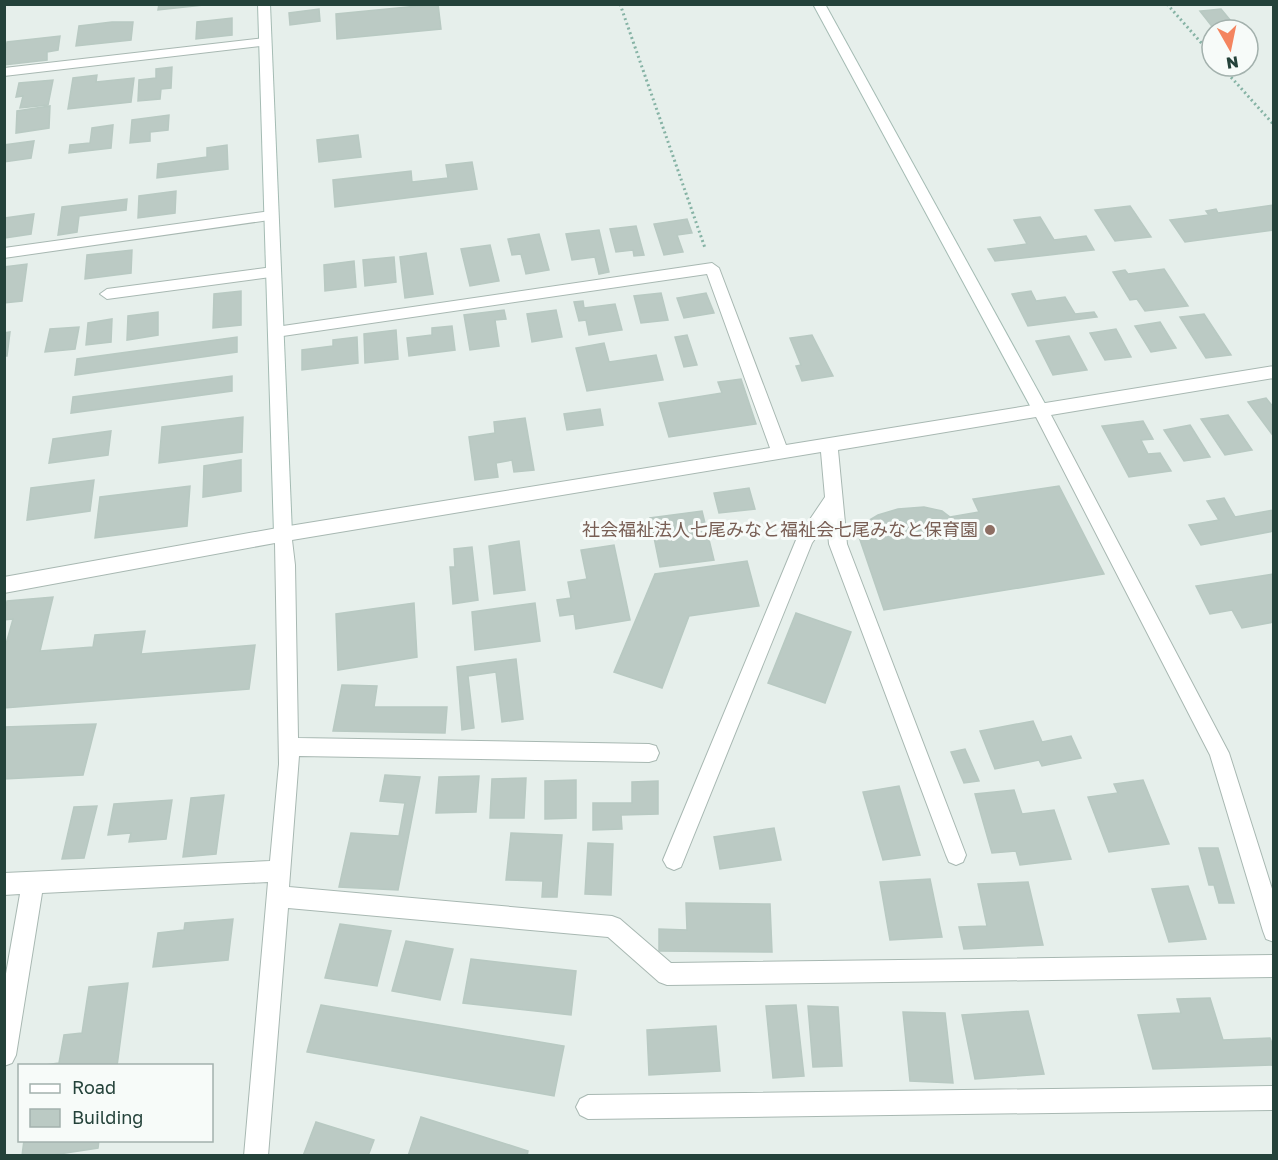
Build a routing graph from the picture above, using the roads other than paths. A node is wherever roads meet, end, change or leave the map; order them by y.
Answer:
1 (264, 4) edge
2 (819, 4) edge
3 (265, 42) junction
4 (4, 72) edge
5 (271, 216) junction
6 (4, 253) edge
7 (273, 272) junction
8 (107, 294) dead end
9 (276, 332) junction
10 (1274, 372) edge
11 (1041, 411) junction
12 (829, 444) junction
13 (780, 452) junction
14 (834, 498) junction
15 (283, 534) junction
16 (4, 585) edge
17 (289, 747) junction
18 (649, 753) dead end
19 (956, 855) dead end
20 (674, 860) dead end
21 (281, 871) junction
22 (33, 882) junction
23 (4, 884) edge
24 (279, 897) junction
25 (1274, 931) edge
26 (1274, 966) edge
27 (6, 1032) edge
28 (4, 1055) edge
29 (1274, 1098) edge
30 (588, 1107) dead end
31 (256, 1155) edge

1 - 3 street
2 - 11 street
3 - 4 street
3 - 5 street
5 - 6 street
5 - 7 street
7 - 8 street
7 - 9 street
9 - 13 street
9 - 15 street
10 - 11 street
11 - 12 street
11 - 25 street
12 - 13 street
12 - 14 street
13 - 15 street
14 - 19 street
14 - 20 street
15 - 16 street
15 - 17 street
17 - 18 street
17 - 21 street
21 - 22 street
21 - 24 street
22 - 23 street
22 - 27 street
24 - 26 street
24 - 31 street
27 - 28 street
29 - 30 street

